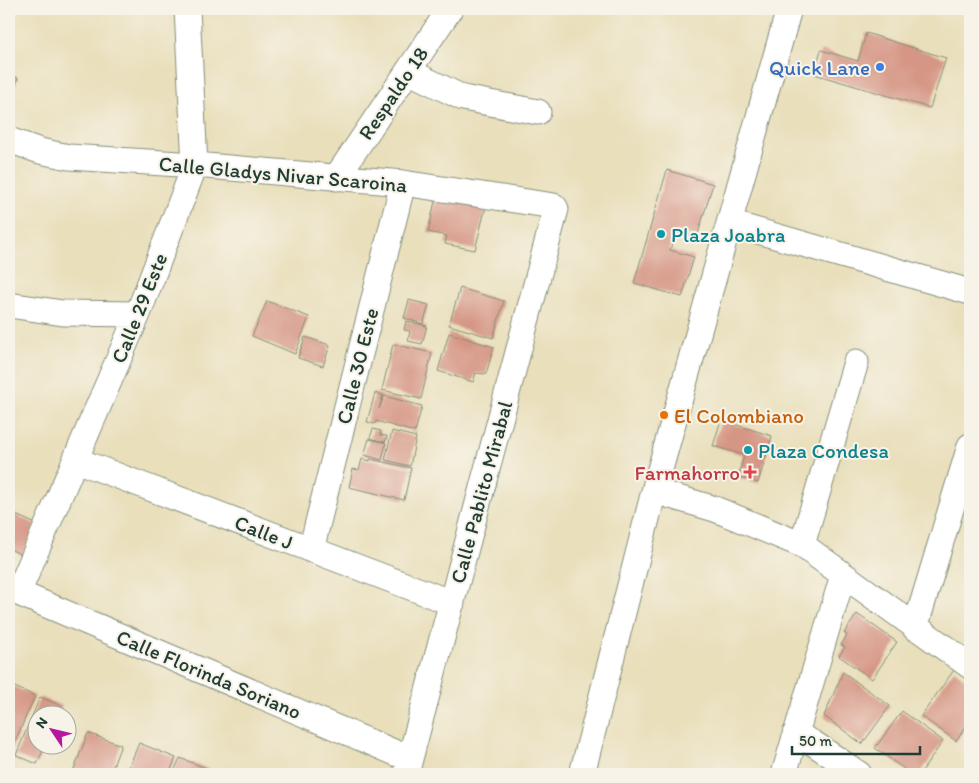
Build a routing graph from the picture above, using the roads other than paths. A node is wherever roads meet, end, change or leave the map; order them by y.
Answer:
1 (187, 9) edge
2 (450, 9) edge
3 (789, 9) edge
4 (408, 70) junction
5 (538, 112) dead end
6 (9, 140) edge
7 (195, 165) junction
8 (336, 178) junction
9 (403, 183) junction
10 (556, 209) joint
11 (730, 223) junction
12 (970, 292) edge
13 (9, 305) edge
14 (138, 314) junction
15 (856, 362) dead end
16 (970, 446) edge
17 (76, 460) junction
18 (654, 491) junction
19 (802, 545) junction
20 (311, 550) junction
21 (843, 575) junction
22 (14, 591) edge
23 (452, 603) junction
24 (915, 628) junction
25 (970, 666) edge
26 (795, 734) junction
27 (408, 766) edge
28 (582, 774) edge
29 (784, 774) edge
30 (859, 774) edge

1 - 7 street, Calle 29 Este
2 - 4 street, Respaldo 18
3 - 11 street
4 - 5 street
4 - 8 street, Respaldo 18
6 - 7 street, Calle Gladys Nivar Scaroina
7 - 8 street, Calle Gladys Nivar Scaroina
7 - 14 street, Calle 29 Este
8 - 9 street, Calle Gladys Nivar Scaroina
9 - 10 street, Calle Gladys Nivar Scaroina
9 - 20 street, Calle 30 Este
10 - 23 street, Calle Pablito Mirabal
11 - 12 street
11 - 18 street
13 - 14 street
14 - 17 street, Calle 29 Este
15 - 19 street
16 - 24 street
17 - 20 street, Calle J
17 - 22 street, Calle 29 Este
18 - 19 street
18 - 28 street
19 - 21 street
20 - 23 street, Calle J
21 - 24 street
21 - 26 street
22 - 27 street, Calle Florinda Soriano
23 - 27 street, Calle Pablito Mirabal
24 - 25 street
26 - 29 street
26 - 30 street

